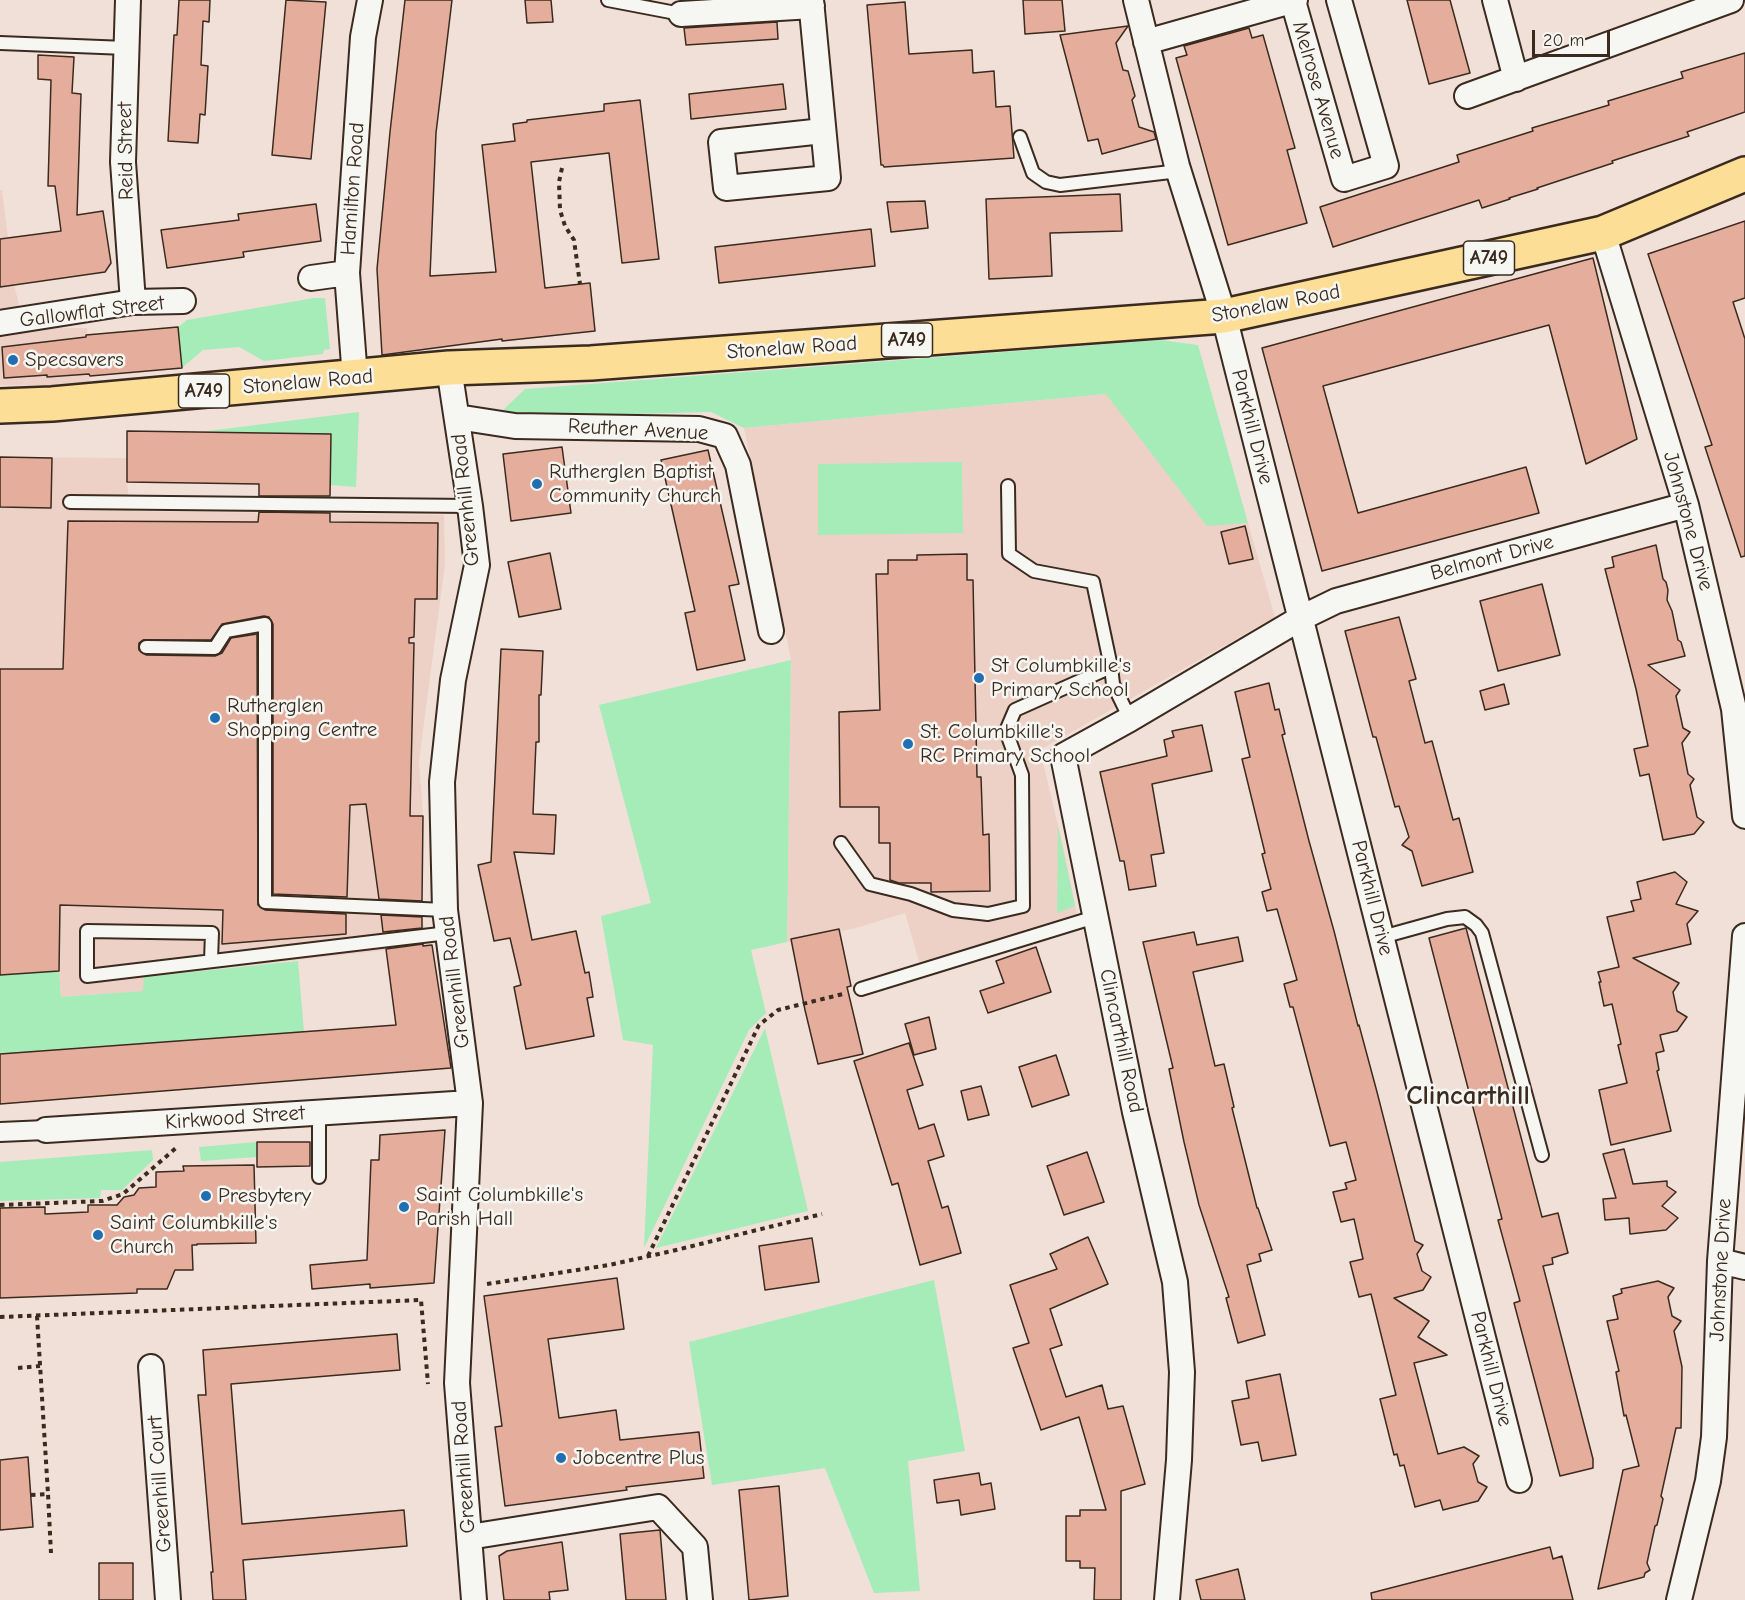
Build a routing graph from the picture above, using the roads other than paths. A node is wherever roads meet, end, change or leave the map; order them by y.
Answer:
1 (128, 0) edge
2 (370, 0) edge
3 (608, 0) edge
4 (1136, 0) edge
5 (1294, 0) edge
6 (1339, 0) edge
7 (1495, 0) edge
8 (1731, 0) edge
9 (812, 3) edge
10 (681, 14) joint
11 (1146, 42) junction
12 (0, 43) edge
13 (126, 48) junction
14 (1516, 78) junction
15 (1467, 96) dead end
16 (823, 131) dead end
17 (1020, 137) dead end
18 (1179, 171) junction
19 (1745, 174) edge
20 (1603, 233) junction
21 (347, 273) junction
22 (311, 278) dead end
23 (133, 302) junction
24 (183, 302) dead end
25 (1224, 316) junction
26 (0, 323) edge
27 (449, 368) junction
28 (355, 378) junction
29 (0, 406) edge
30 (457, 417) junction
31 (1008, 486) dead end
32 (70, 502) dead end
33 (1686, 505) junction
34 (470, 506) junction
35 (1301, 618) junction
36 (771, 631) dead end
37 (146, 647) dead end
38 (1112, 667) junction
39 (1739, 707) edge
40 (1130, 719) junction
41 (1745, 816) edge
42 (841, 843) dead end
43 (1095, 917) junction
44 (446, 921) junction
45 (1745, 936) edge
46 (1382, 938) junction
47 (212, 960) junction
48 (861, 989) road end
49 (470, 1103) junction
50 (319, 1112) junction
51 (46, 1130) joint
52 (0, 1132) edge
53 (1542, 1155) dead end
54 (319, 1177) dead end
55 (1720, 1262) junction
56 (1745, 1267) edge
57 (151, 1367) dead end
58 (1520, 1480) dead end
59 (469, 1537) junction
60 (168, 1600) edge
61 (474, 1600) edge
62 (700, 1600) edge
63 (1167, 1600) edge
64 (1679, 1600) edge

1 - 13 street, Reid Street
2 - 21 street, Hamilton Road
3 - 10 lane
4 - 11 street
5 - 6 street, Melrose Avenue
5 - 11 street, Melrose Avenue
7 - 14 street
8 - 14 street
9 - 10 street
9 - 16 street
11 - 18 street
12 - 13 lane
13 - 23 street, Reid Street
14 - 15 street
17 - 18 lane
18 - 25 street
19 - 20 main road, Stonelaw Road / A749
20 - 25 main road, Stonelaw Road / A749
20 - 33 street, Johnstone Drive
21 - 22 street
21 - 28 street, Hamilton Road
23 - 24 street, Gallowflat Street
23 - 26 street, Gallowflat Street
25 - 27 main road, Stonelaw Road / A749
25 - 35 street, Parkhill Drive
27 - 28 main road, Stonelaw Road / A749
27 - 30 street, Greenhill Road
28 - 29 main road, Stonelaw Road / A749
30 - 34 street, Greenhill Road
30 - 36 street, Reuther Avenue
31 - 38 lane
32 - 34 lane
33 - 35 street, Belmont Drive
33 - 39 street, Johnstone Drive
34 - 44 street, Greenhill Road
35 - 40 street, Clincarthill Road
35 - 46 street, Parkhill Drive
37 - 44 lane
38 - 40 lane
38 - 42 lane
39 - 41 street, Johnstone Drive
40 - 43 street, Clincarthill Road
43 - 48 lane
43 - 63 street, Clincarthill Road
44 - 47 lane
44 - 49 street, Greenhill Road
45 - 55 street, Johnstone Drive
46 - 53 lane
46 - 58 street, Parkhill Drive
47 - 47 lane
49 - 50 street, Kirkwood Street
49 - 59 street, Greenhill Road
50 - 51 street, Kirkwood Street
50 - 54 lane
51 - 52 street, Kirkwood Street
55 - 56 street
55 - 64 street, Johnstone Drive
57 - 60 street, Greenhill Court
59 - 61 street, Greenhill Road
59 - 62 street

